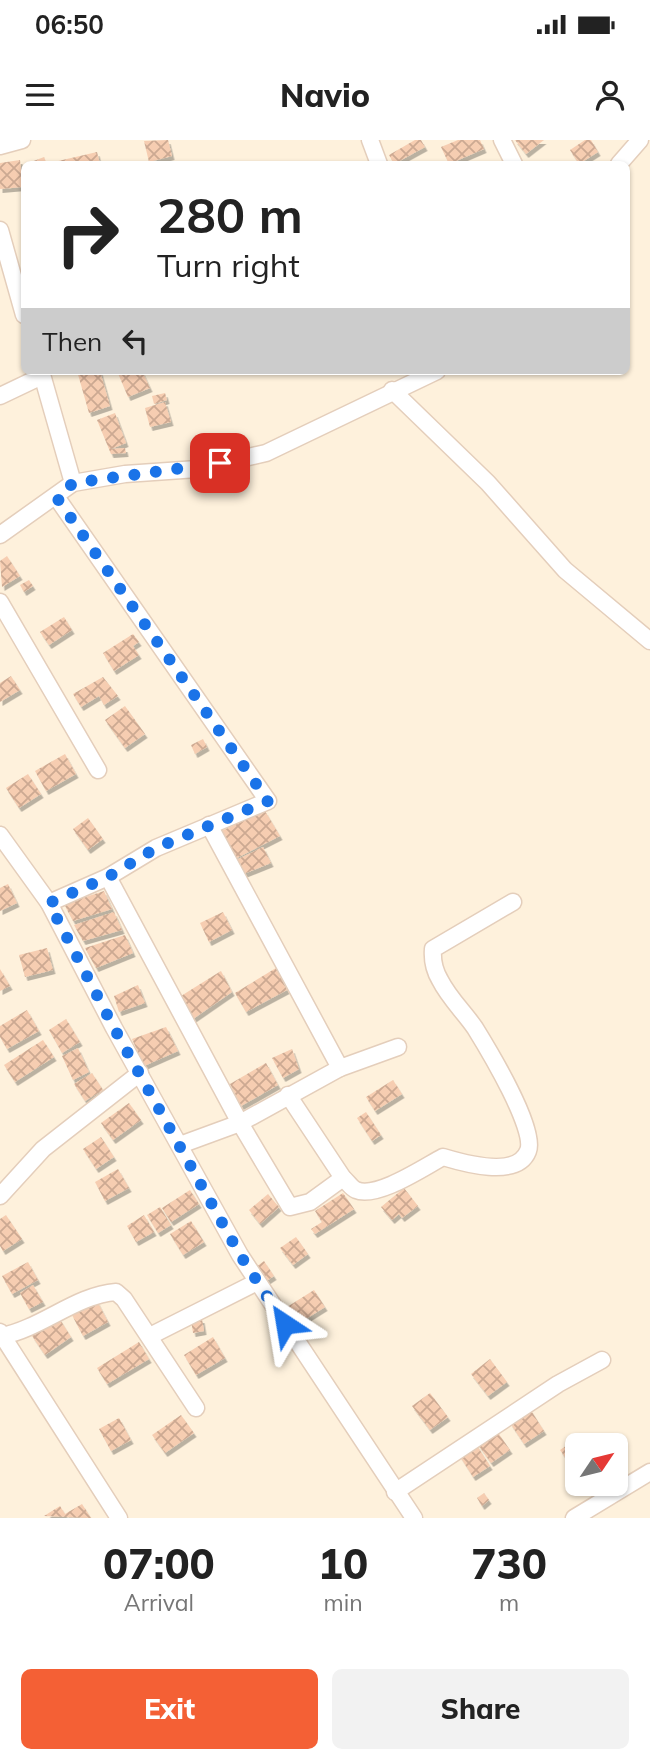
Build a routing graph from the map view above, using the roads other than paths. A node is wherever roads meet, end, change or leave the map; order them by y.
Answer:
1 (22, 140) edge
2 (370, 140) edge
3 (502, 140) edge
4 (639, 140) edge
5 (0, 146) edge
6 (378, 161) edge
7 (512, 161) edge
8 (622, 161) edge
9 (0, 230) edge
10 (21, 304) edge
11 (39, 375) edge
12 (41, 375) edge
13 (428, 375) edge
14 (392, 390) junction
15 (0, 396) edge
16 (73, 483) junction
17 (57, 498) junction
18 (0, 535) edge
19 (0, 603) edge
20 (650, 641) edge
21 (98, 770) dead end
22 (209, 825) junction
23 (0, 835) edge
24 (108, 877) junction
25 (513, 902) dead end
26 (49, 903) junction
27 (398, 1047) dead end
28 (341, 1068) junction
29 (140, 1073) junction
30 (288, 1095) junction
31 (240, 1122) junction
32 (180, 1145) junction
33 (343, 1178) junction
34 (0, 1196) edge
35 (257, 1282) junction
36 (1, 1334) edge
37 (150, 1336) junction
38 (602, 1360) dead end
39 (196, 1408) dead end
40 (650, 1472) edge
41 (396, 1492) junction
42 (119, 1518) edge
43 (414, 1518) edge
44 (574, 1518) edge

1 - 5 street
2 - 6 street
3 - 7 street
4 - 8 street
9 - 10 street
11 - 15 street
12 - 16 street
13 - 14 street
14 - 16 street
14 - 20 street
16 - 17 street
17 - 18 street
17 - 22 street
19 - 21 street
22 - 24 street
22 - 28 street
23 - 26 street
24 - 26 street
24 - 31 street
25 - 33 street
26 - 29 street
27 - 28 street
28 - 30 street
29 - 32 street
29 - 34 street
30 - 31 street
30 - 33 street
31 - 32 street
31 - 33 street
32 - 35 street
35 - 37 street
35 - 41 street
36 - 37 street
36 - 42 street
37 - 39 street
38 - 41 street
40 - 44 street
41 - 43 street

